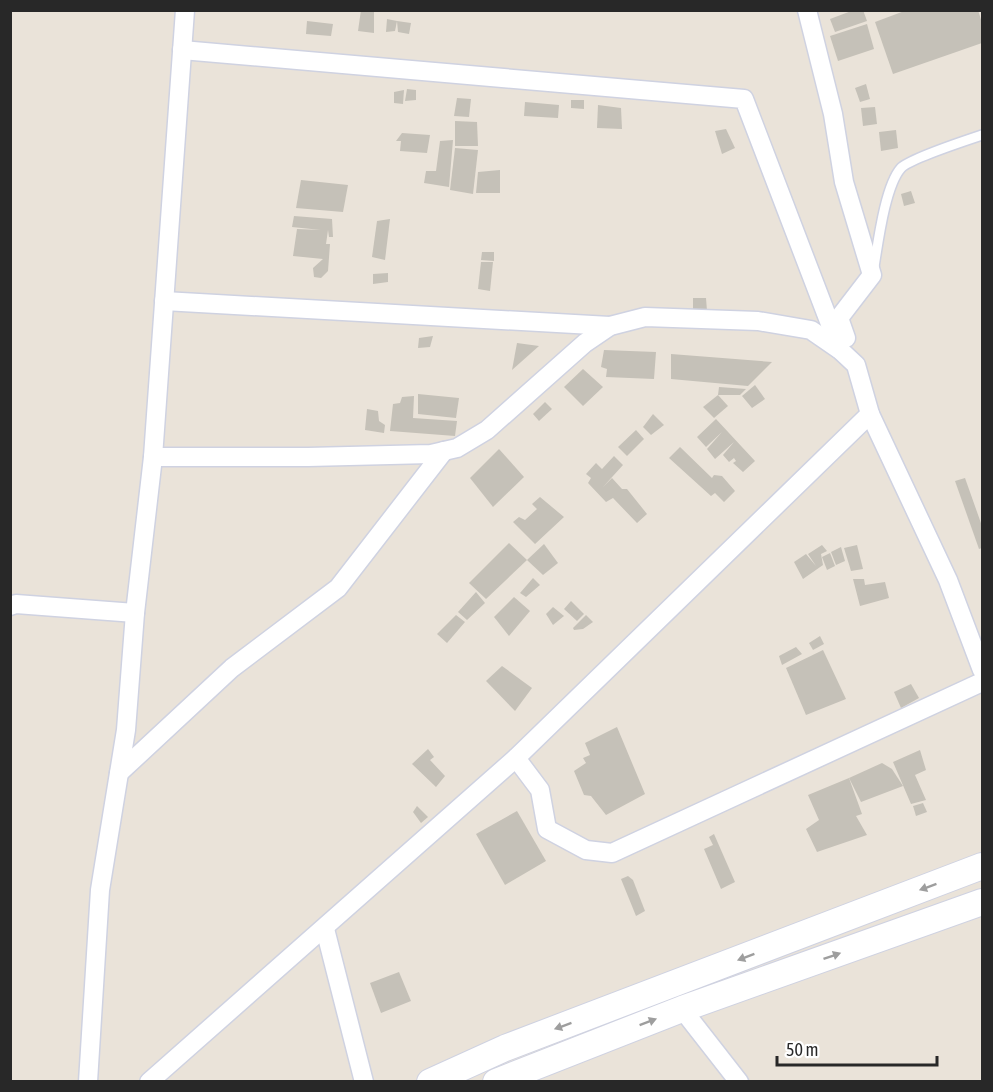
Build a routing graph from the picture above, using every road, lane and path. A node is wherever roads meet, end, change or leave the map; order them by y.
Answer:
1 (185, 10) edge
2 (807, 10) edge
3 (182, 50) junction
4 (982, 135) edge
5 (872, 275) junction
6 (164, 301) junction
7 (610, 326) junction
8 (840, 350) junction
9 (856, 365) junction
10 (870, 414) junction
11 (444, 451) junction
12 (153, 456) junction
13 (10, 606) edge
14 (135, 613) junction
15 (982, 670) edge
16 (982, 682) edge
17 (516, 758) junction
18 (119, 773) junction
19 (982, 866) edge
20 (982, 902) edge
21 (325, 929) junction
22 (682, 1009) junction
23 (88, 1082) edge
24 (149, 1082) edge
25 (364, 1082) edge
26 (430, 1082) edge
27 (496, 1082) edge
28 (739, 1082) edge

1 - 3 street
2 - 5 street
3 - 6 street
3 - 8 street
4 - 5 lane
5 - 9 street
6 - 7 street
6 - 12 street
7 - 8 street
7 - 11 street
8 - 9 street
9 - 10 street
10 - 15 street
10 - 17 street
11 - 12 street
11 - 18 street
12 - 14 street
13 - 14 street
14 - 18 street
16 - 17 street
17 - 21 street
18 - 23 street
19 -> 26 main road
22 -> 20 main road
21 - 24 street
21 - 25 street
27 -> 22 main road
22 - 28 street

